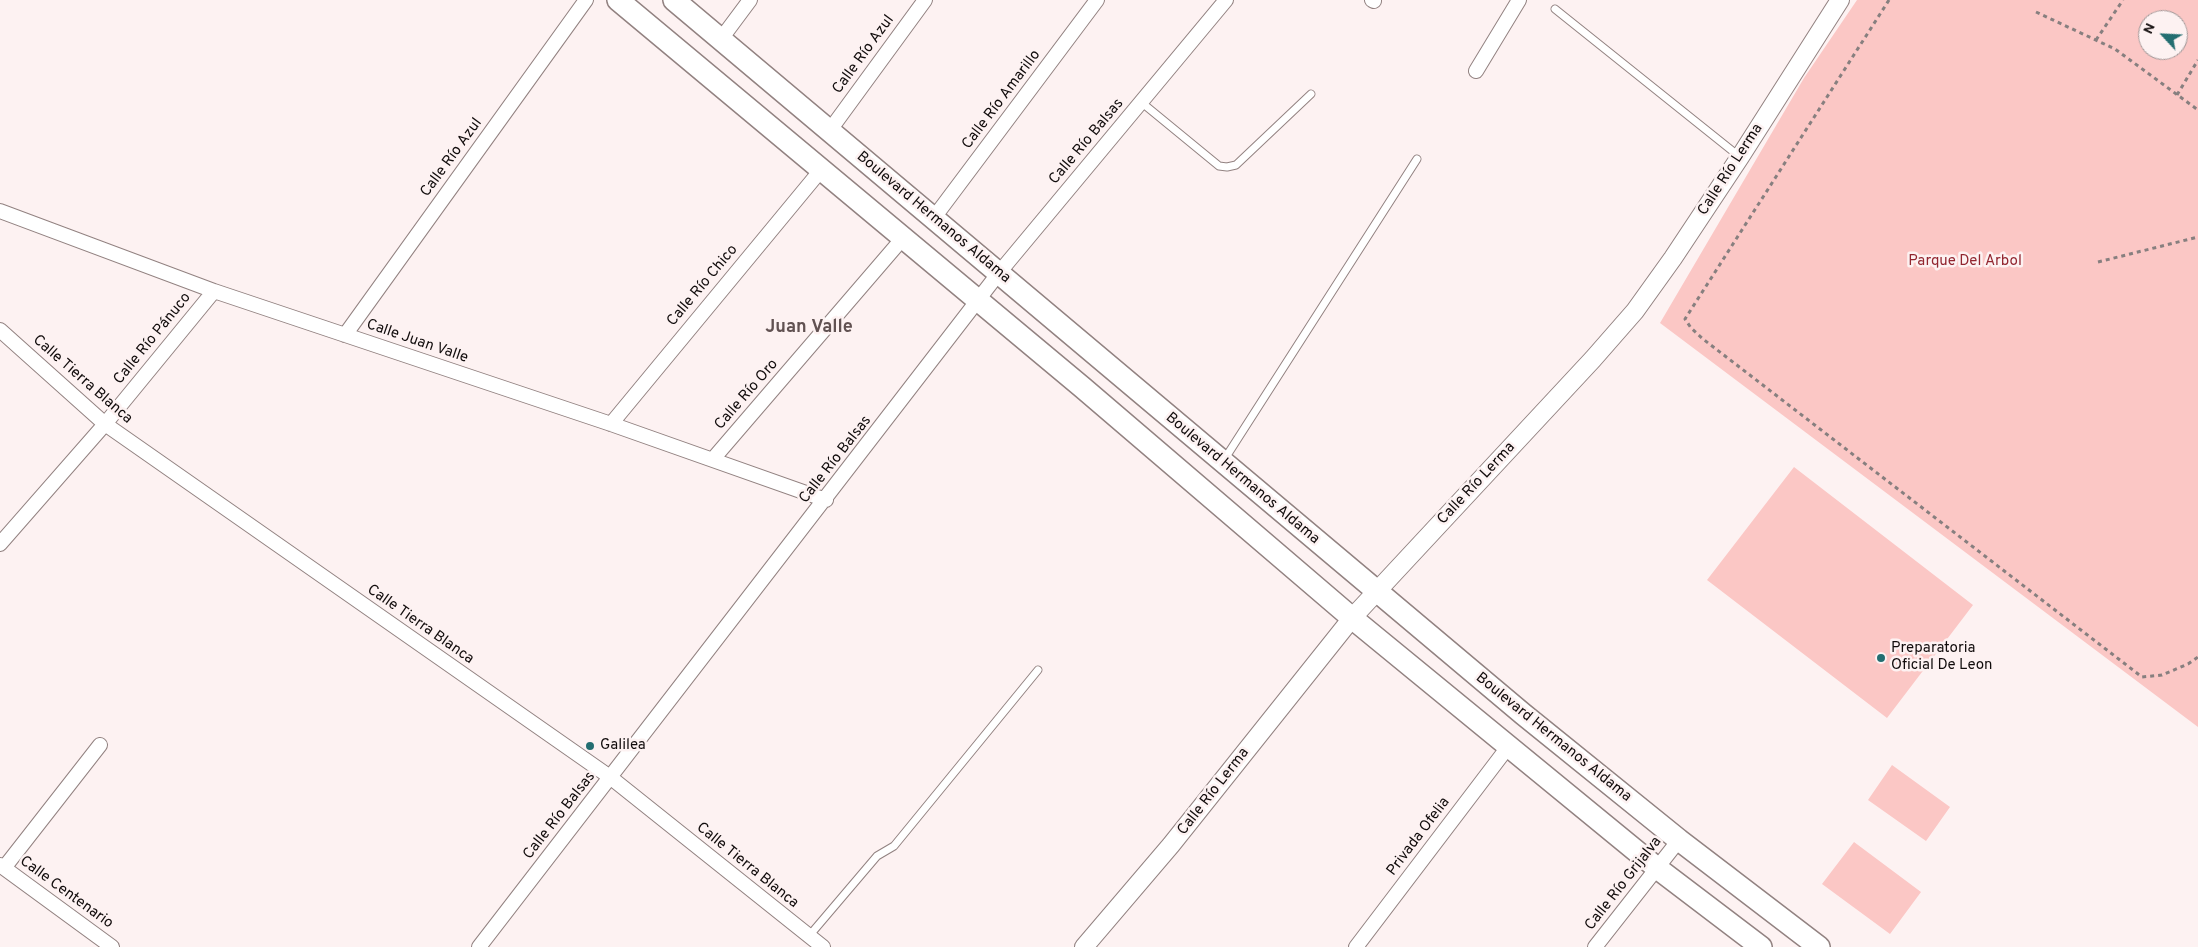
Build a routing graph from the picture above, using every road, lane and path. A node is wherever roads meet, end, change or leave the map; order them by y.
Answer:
1 (586, 0) edge
2 (618, 0) edge
3 (674, 0) edge
4 (750, 0) edge
5 (925, 0) edge
6 (1097, 0) edge
7 (1226, 0) edge
8 (1519, 0) edge
9 (1840, 0) edge
10 (1888, 0) edge
11 (2123, 0) edge
12 (1555, 9) dead end
13 (2036, 12) dead end
14 (722, 39) junction
15 (2096, 40) junction
16 (2198, 60) edge
17 (1476, 71) dead end
18 (1311, 94) dead end
19 (2177, 95) junction
20 (1141, 102) junction
21 (2198, 110) edge
22 (830, 130) junction
23 (1740, 157) junction
24 (1417, 159) dead end
25 (821, 170) junction
26 (0, 211) edge
27 (933, 219) junction
28 (2198, 237) edge
29 (903, 238) junction
30 (2098, 262) dead end
31 (998, 274) junction
32 (214, 291) junction
33 (978, 301) junction
34 (0, 330) edge
35 (345, 335) junction
36 (105, 424) junction
37 (611, 424) junction
38 (713, 459) junction
39 (1222, 462) junction
40 (826, 500) junction
41 (0, 544) edge
42 (1377, 592) junction
43 (1352, 618) junction
44 (2198, 657) edge
45 (1038, 670) dead end
46 (100, 745) dead end
47 (1508, 747) junction
48 (610, 777) junction
49 (1679, 840) junction
50 (2, 866) edge
51 (1656, 868) junction
52 (809, 936) junction
53 (112, 947) edge
54 (479, 947) edge
55 (822, 947) edge
56 (1084, 947) edge
57 (1356, 947) edge
58 (1595, 947) edge
59 (1761, 947) edge
60 (1819, 947) edge

1 - 35 street, Calle Río Azul
2 - 25 main road
3 - 14 main road, Boulevard Hermanos Aldama
4 - 14 street
5 - 22 street, Calle Río Azul
6 - 27 street, Calle Río Amarillo
7 - 20 street, Calle Río Balsas
8 - 17 street
9 - 23 street, Calle Río Lerma
10 - 44 path
11 - 15 path
12 - 23 lane
13 - 15 path
14 - 22 main road, Boulevard Hermanos Aldama
15 - 19 path
16 - 19 path
18 - 20 lane
19 - 21 path
20 - 31 street, Calle Río Balsas
22 - 27 main road, Boulevard Hermanos Aldama
23 - 42 street, Calle Río Lerma
24 - 39 lane
25 - 29 main road
25 - 37 street, Calle Río Chico
26 - 32 street, Calle Juan Valle
27 - 31 main road, Boulevard Hermanos Aldama
28 - 30 path
29 - 33 main road
29 - 38 street, Calle Río Oro
31 - 33 street, Calle Río Balsas
31 - 39 main road, Boulevard Hermanos Aldama
32 - 35 street, Calle Juan Valle
32 - 36 street, Calle Río Pánuco
33 - 40 street, Calle Río Balsas
33 - 43 main road
34 - 36 street, Calle Tierra Blanca
35 - 37 street, Calle Juan Valle
36 - 41 street, Calle Río Pánuco
36 - 48 street, Calle Tierra Blanca
37 - 38 street, Calle Juan Valle
38 - 40 street, Calle Juan Valle
39 - 42 main road, Boulevard Hermanos Aldama
40 - 48 street, Calle Río Balsas
42 - 43 street, Calle Río Lerma
42 - 49 main road, Boulevard Hermanos Aldama
43 - 47 main road
43 - 56 street, Calle Río Lerma
45 - 52 lane
46 - 50 street
47 - 51 main road
47 - 57 street, Privada Ofelia
48 - 52 street, Calle Tierra Blanca
48 - 54 street, Calle Río Balsas
49 - 51 street, Calle Río Grijalva
49 - 60 main road, Boulevard Hermanos Aldama
50 - 53 street, Calle Centenario
51 - 58 street, Calle Río Grijalva
51 - 59 main road
52 - 55 street, Calle Tierra Blanca

